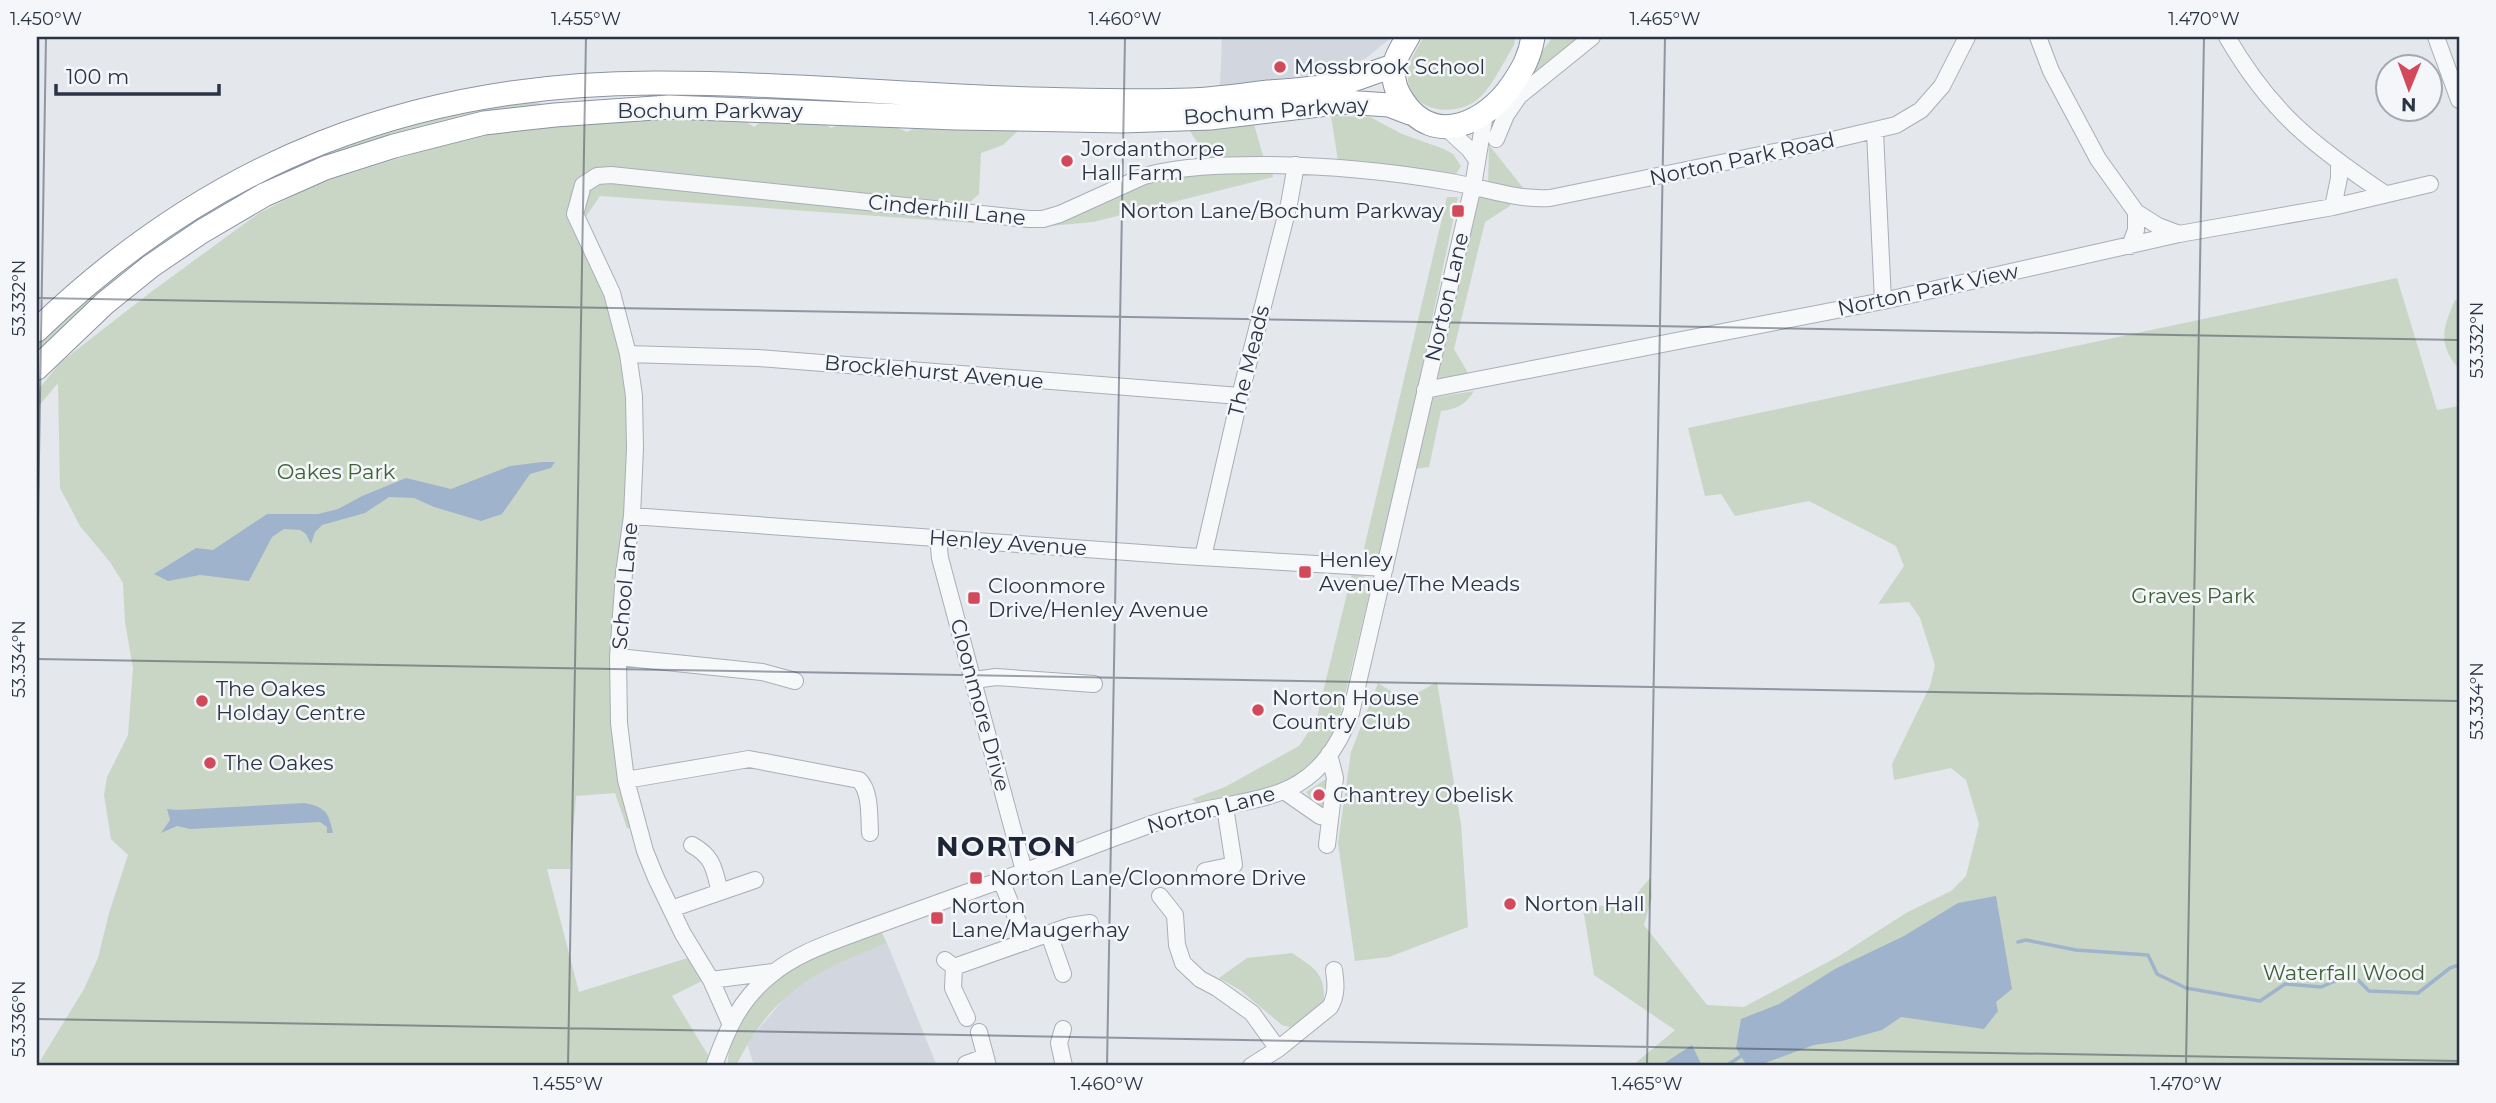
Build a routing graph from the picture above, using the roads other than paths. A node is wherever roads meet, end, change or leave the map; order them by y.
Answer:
1 (1408, 37) edge
2 (1533, 37) edge
3 (1592, 37) edge
4 (1967, 37) edge
5 (2038, 37) edge
6 (2227, 37) edge
7 (2435, 37) edge
8 (1394, 66) junction
9 (2459, 100) edge
10 (1410, 113) junction
11 (1485, 114) junction
12 (1444, 126) junction
13 (1875, 132) junction
14 (1496, 139) dead end
15 (1477, 160) junction
16 (2339, 163) junction
17 (1296, 165) junction
18 (2430, 184) dead end
19 (583, 185) joint
20 (1473, 186) junction
21 (2385, 194) junction
22 (2333, 207) junction
23 (2136, 212) junction
24 (2179, 234) junction
25 (2130, 246) junction
26 (1883, 301) junction
27 (37, 330) edge
28 (628, 354) junction
29 (37, 368) edge
30 (1425, 390) junction
31 (1240, 396) junction
32 (632, 516) junction
33 (938, 538) junction
34 (1203, 557) junction
35 (1385, 568) junction
36 (618, 657) junction
37 (974, 680) junction
38 (795, 681) dead end
39 (1094, 684) dead end
40 (1329, 754) junction
41 (626, 780) junction
42 (1284, 790) junction
43 (1225, 807) junction
44 (1329, 818) junction
45 (870, 833) dead end
46 (692, 845) dead end
47 (1327, 845) dead end
48 (1024, 871) junction
49 (1205, 871) dead end
50 (755, 880) dead end
51 (1001, 880) junction
52 (720, 892) junction
53 (1160, 896) dead end
54 (671, 909) junction
55 (1090, 923) dead end
56 (1049, 934) junction
57 (1026, 942) junction
58 (1334, 970) dead end
59 (773, 972) junction
60 (1063, 974) dead end
61 (712, 980) junction
62 (967, 1018) dead end
63 (731, 1025) junction
64 (1063, 1029) dead end
65 (979, 1032) dead end
66 (1278, 1049) junction
67 (986, 1062) edge
68 (966, 1064) dead end
69 (714, 1066) edge
70 (1064, 1066) edge
71 (1251, 1066) edge

1 - 8 highway
2 - 11 highway
3 - 14 street
4 - 13 street, Norton Park Road
5 - 23 street
6 - 16 street
7 - 9 street
8 - 10 highway
8 - 27 highway, Bochum Parkway
10 - 12 highway, Bochum Parkway
10 - 29 highway, Bochum Parkway
11 - 12 highway
11 - 15 street, Norton Lane
12 - 15 street
13 - 20 street, Norton Park Road
13 - 26 street
15 - 20 street, Norton Lane
16 - 21 street
16 - 22 street
17 - 19 street, Cinderhill Lane
17 - 20 street, Cinderhill Lane
17 - 31 street, The Meads
18 - 21 street, Norton Park View
19 - 28 street, School Lane
20 - 30 street, Norton Lane
21 - 22 street, Norton Park View
22 - 24 street, Norton Park View
23 - 24 street
23 - 25 street
24 - 25 street, Norton Park View
25 - 26 street, Norton Park View
26 - 30 street, Norton Park View
28 - 31 street, Brocklehurst Avenue
28 - 32 street, School Lane
30 - 35 street, Norton Lane
31 - 34 street, The Meads
32 - 33 street, Henley Avenue
32 - 36 street, School Lane
33 - 34 street, Henley Avenue
33 - 37 street, Cloonmore Drive
34 - 35 street, Henley Avenue
35 - 40 street, Norton Lane
36 - 38 street
36 - 41 street, School Lane
37 - 39 street
37 - 48 street, Cloonmore Drive
40 - 42 street, Norton Lane
40 - 44 street
41 - 45 street
41 - 54 street, School Lane
42 - 43 street, Norton Lane
42 - 44 street
43 - 48 street, Norton Lane
43 - 49 street
44 - 47 street
46 - 52 street
48 - 51 street, Norton Lane
50 - 52 street
51 - 57 street
51 - 59 street, Norton Lane
52 - 54 street
53 - 66 street
54 - 61 street, School Lane
55 - 56 street
56 - 57 street
56 - 60 street
57 - 62 street
58 - 66 street
59 - 61 street
59 - 63 street, Norton Lane
61 - 63 street, School Lane
63 - 69 street, Norton Lane
64 - 70 street
65 - 67 street
66 - 71 street
67 - 68 street

